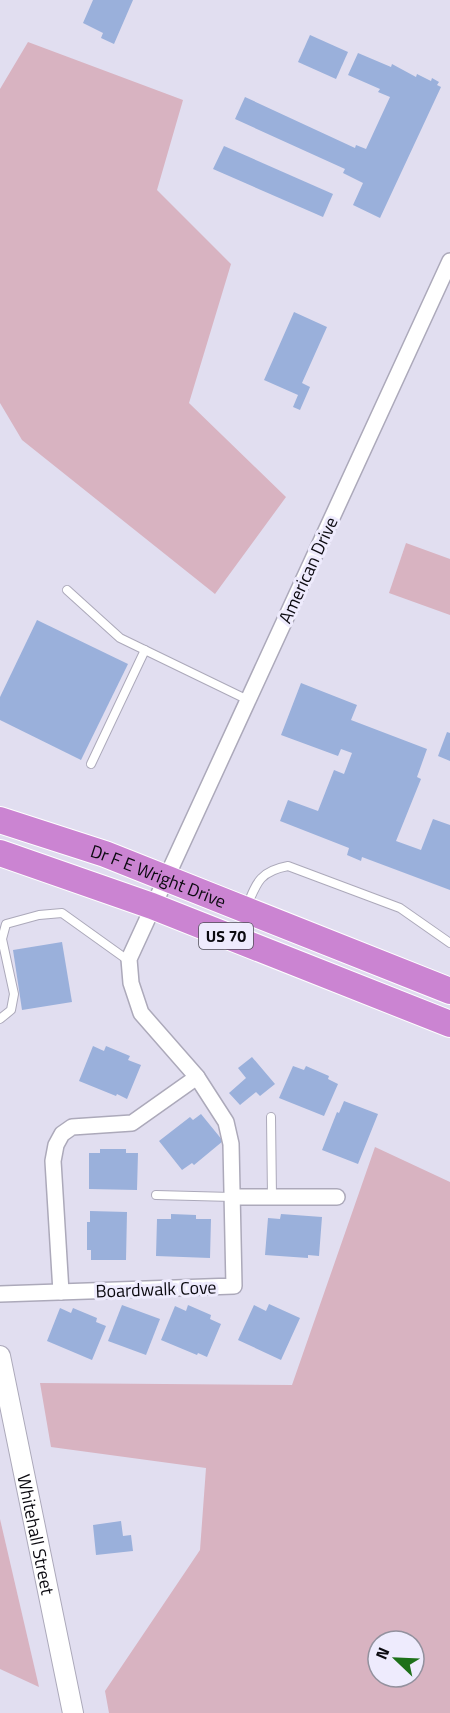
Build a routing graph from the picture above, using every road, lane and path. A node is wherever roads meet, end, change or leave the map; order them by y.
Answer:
1 (450, 261) edge
2 (67, 590) dead end
3 (145, 650) junction
4 (248, 700) junction
5 (91, 764) dead end
6 (0, 820) edge
7 (0, 853) edge
8 (165, 878) junction
9 (152, 906) junction
10 (245, 910) junction
11 (450, 943) edge
12 (129, 961) junction
13 (450, 991) edge
14 (0, 1019) edge
15 (450, 1024) edge
16 (197, 1077) junction
17 (271, 1117) dead end
18 (156, 1195) dead end
19 (232, 1197) junction
20 (272, 1197) junction
21 (337, 1197) dead end
22 (61, 1292) junction
23 (0, 1294) edge
24 (0, 1356) edge
25 (73, 1713) edge

1 - 4 street, American Drive
2 - 3 lane
3 - 4 lane
3 - 5 lane
4 - 8 street, American Drive
6 - 8 highway, Dr F E Wright Drive / US 70
7 - 9 highway, US 70
8 - 9 street
8 - 10 highway, Dr F E Wright Drive / US 70
9 - 12 street
9 - 15 highway, US 70
10 - 11 lane
10 - 13 highway, Dr F E Wright Drive / US 70
12 - 14 lane
12 - 16 street, Boardwalk Cove
16 - 19 street, Boardwalk Cove
16 - 22 street
17 - 20 lane
18 - 19 lane
19 - 20 street
19 - 22 street, Boardwalk Cove
20 - 21 street
22 - 23 street, Boardwalk Cove
24 - 25 street, Whitehall Street

